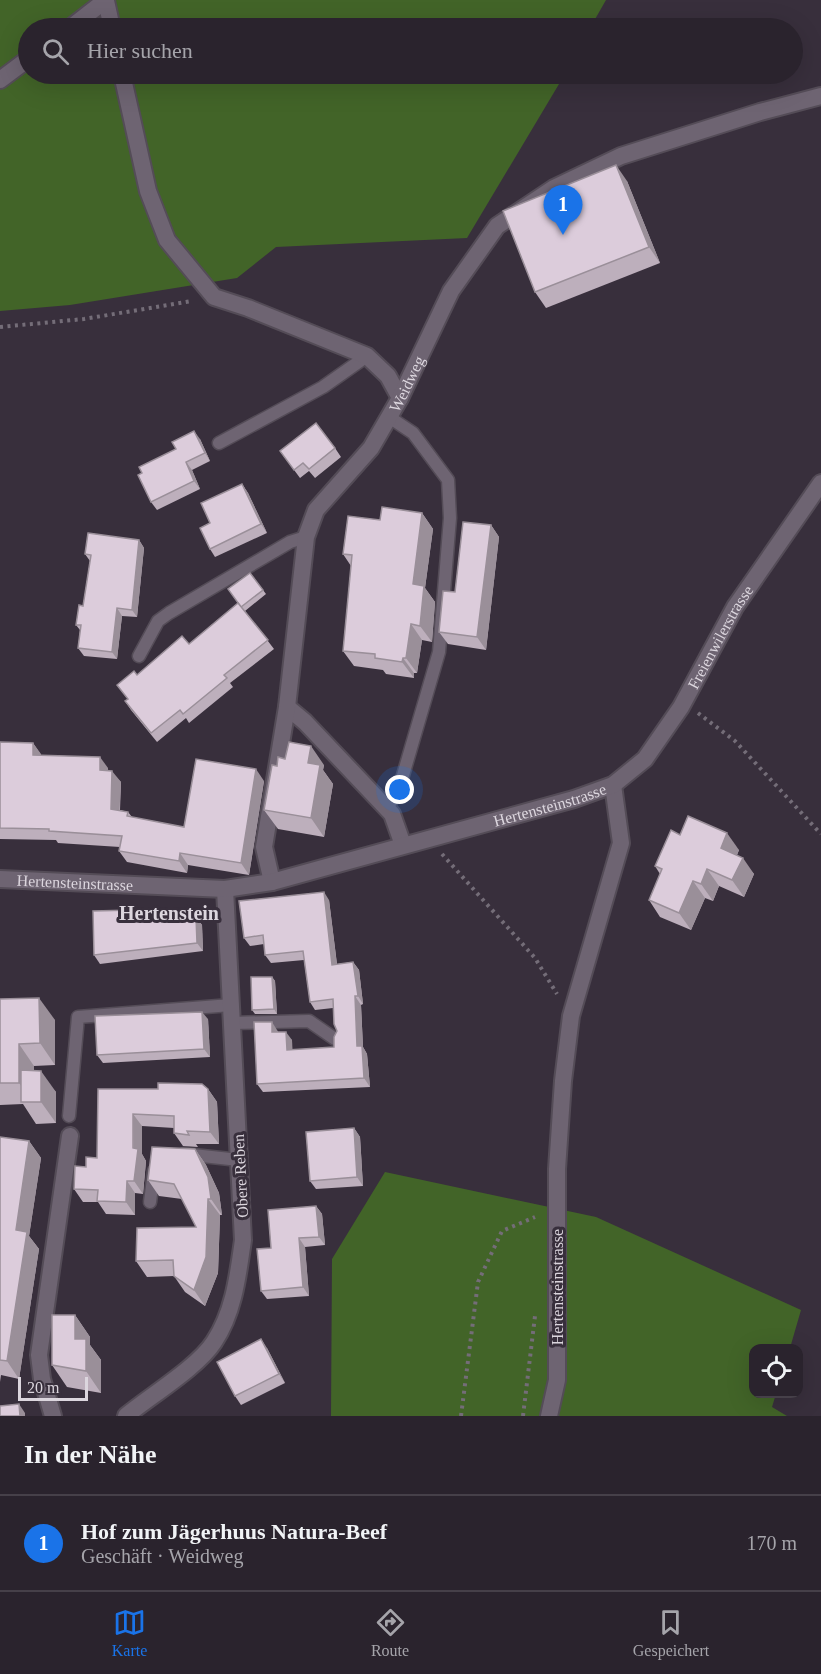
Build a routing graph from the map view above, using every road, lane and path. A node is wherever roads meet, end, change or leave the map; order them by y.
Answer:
1 (106, 0) edge
2 (83, 18) edge
3 (110, 18) edge
4 (18, 66) edge
5 (0, 80) edge
6 (124, 84) edge
7 (821, 96) edge
8 (214, 297) junction
9 (0, 327) edge
10 (367, 356) junction
11 (400, 398) junction
12 (389, 417) junction
13 (219, 443) dead end
14 (821, 483) edge
15 (306, 537) junction
16 (139, 656) dead end
17 (288, 707) junction
18 (681, 707) junction
19 (613, 785) junction
20 (387, 808) junction
21 (821, 834) edge
22 (434, 837) junction
23 (403, 845) junction
24 (0, 879) edge
25 (272, 882) junction
26 (225, 890) junction
27 (558, 996) dead end
28 (231, 1005) junction
29 (232, 1023) junction
30 (335, 1039) edge
31 (69, 1116) dead end
32 (70, 1136) dead end
33 (168, 1153) edge
34 (239, 1160) junction
35 (155, 1161) edge
36 (150, 1202) edge
37 (536, 1217) dead end
38 (53, 1416) edge
39 (126, 1416) edge
40 (461, 1416) edge
41 (549, 1416) edge

1 - 2 street
1 - 3 street
4 - 5 street
6 - 8 street
7 - 11 street, Weidweg
8 - 9 path
8 - 10 street
10 - 11 street
10 - 13 lane
11 - 12 street, Weidweg
12 - 15 street, Weidweg
12 - 20 lane
14 - 18 street, Freienwilerstrasse
15 - 16 lane
15 - 17 street, Weidweg
17 - 20 street
17 - 25 street, Weidweg
18 - 19 street, Freienwilerstrasse
18 - 21 path
19 - 22 street, Hertensteinstrasse
19 - 41 street, Hertensteinstrasse
20 - 23 street
22 - 23 street, Hertensteinstrasse
22 - 27 path
23 - 25 street, Hertensteinstrasse
24 - 26 street, Hertensteinstrasse
25 - 26 street, Hertensteinstrasse
26 - 28 street, Obere Reben
28 - 29 street, Obere Reben
28 - 31 lane
29 - 30 lane
29 - 34 street, Obere Reben
32 - 38 street
33 - 34 lane
34 - 39 street, Obere Reben
35 - 36 lane
37 - 40 path

